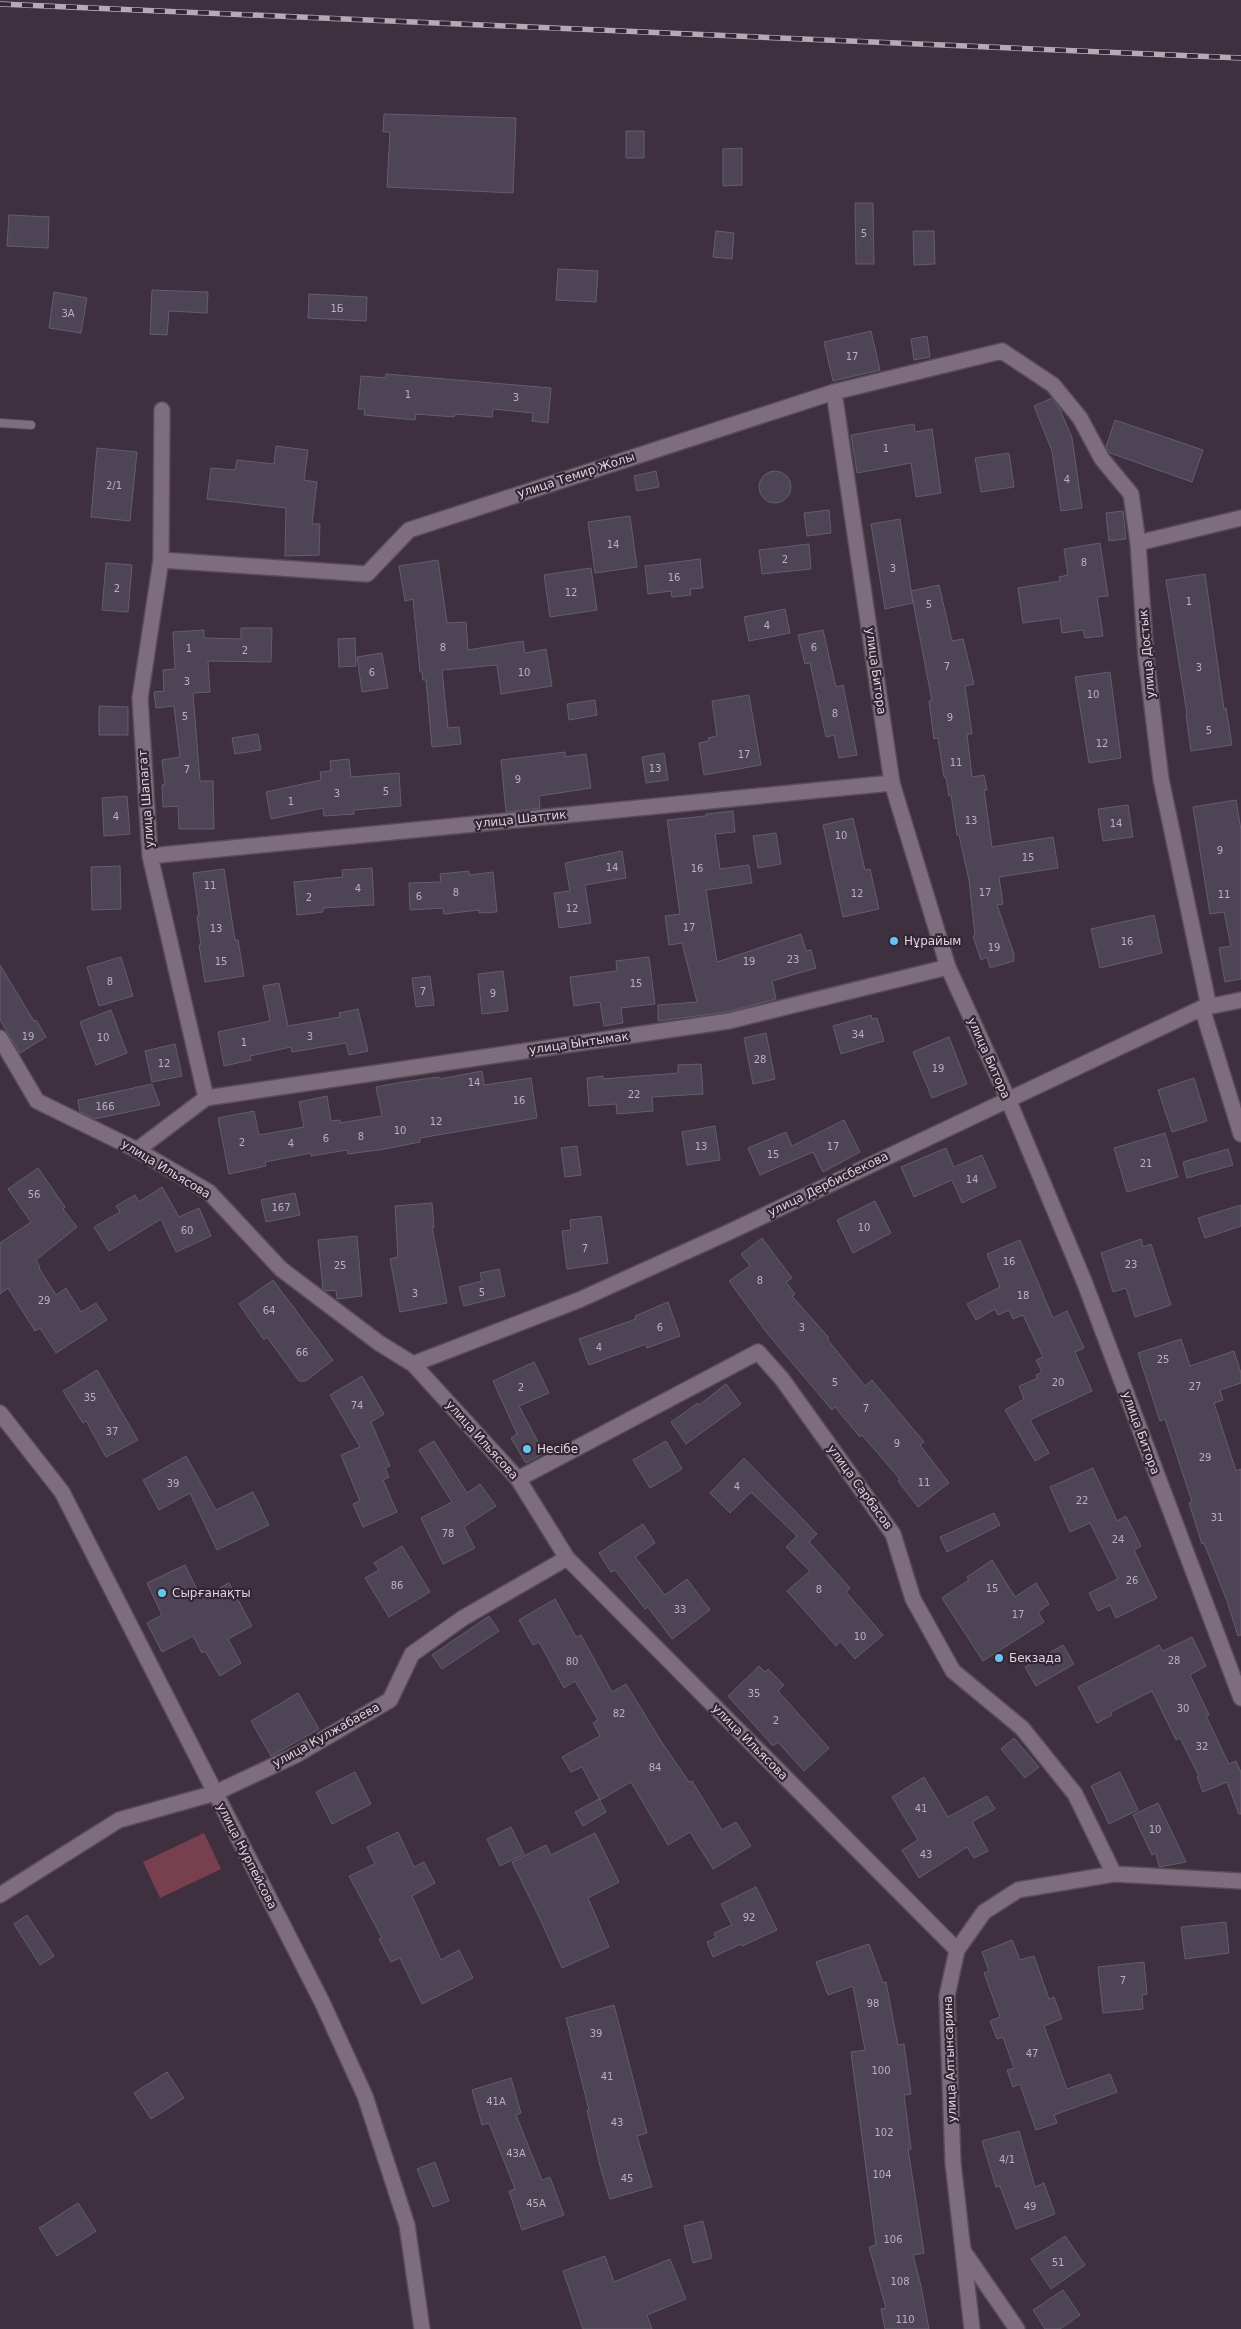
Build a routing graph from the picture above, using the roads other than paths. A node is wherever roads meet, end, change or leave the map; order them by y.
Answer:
1 (1002, 351) joint
2 (834, 392) junction
3 (162, 410) dead end
4 (0, 423) edge
5 (31, 425) dead end
6 (1241, 518) edge
7 (1138, 543) junction
8 (161, 560) junction
9 (892, 783) junction
10 (150, 856) junction
11 (948, 967) junction
12 (1241, 1000) edge
13 (1206, 1007) junction
14 (0, 1038) edge
15 (206, 1098) junction
16 (1008, 1099) junction
17 (1241, 1134) edge
18 (137, 1150) junction
19 (413, 1364) junction
20 (0, 1413) edge
21 (518, 1479) junction
22 (567, 1558) junction
23 (1241, 1698) edge
24 (215, 1793) junction
25 (1114, 1874) junction
26 (1241, 1881) edge
27 (0, 1895) edge
28 (957, 1950) junction
29 (963, 2251) junction
30 (422, 2329) edge
31 (972, 2329) edge
32 (1018, 2329) edge

1 - 2 street, улица Темир Жолы
1 - 7 street, улица Достык
2 - 8 street, улица Темир Жолы
2 - 9 street, улица Битора
3 - 8 street, улица Шапагат
4 - 5 lane
6 - 7 street
7 - 13 street, улица Достык
8 - 10 street, улица Шапагат
9 - 10 street, улица Шаттик
9 - 11 street, улица Битора
10 - 15 street, улица Шапагат
11 - 15 street, улица Ынтымак
11 - 16 street, улица Битора
12 - 13 street, улица Дербисбекова
13 - 16 street, улица Дербисбекова
13 - 17 street, улица Достык
14 - 18 street, улица Ильясова
15 - 18 street
16 - 19 street, улица Дербисбекова
16 - 23 street, улица Битора
18 - 19 street, улица Ильясова
19 - 21 street, улица Ильясова
20 - 24 street, улица Нурпейсова
21 - 22 street, улица Ильясова
21 - 25 street, улица Сарбасов
22 - 24 street, улица Кулжабаева
22 - 28 street, улица Ильясова
24 - 27 street, улица Кулжабаева
24 - 30 street, улица Нурпейсова
25 - 26 street, улица Алтынсарина
25 - 28 street, улица Алтынсарина
28 - 29 street, улица Алтынсарина
29 - 31 street, улица Алтынсарина
29 - 32 street

